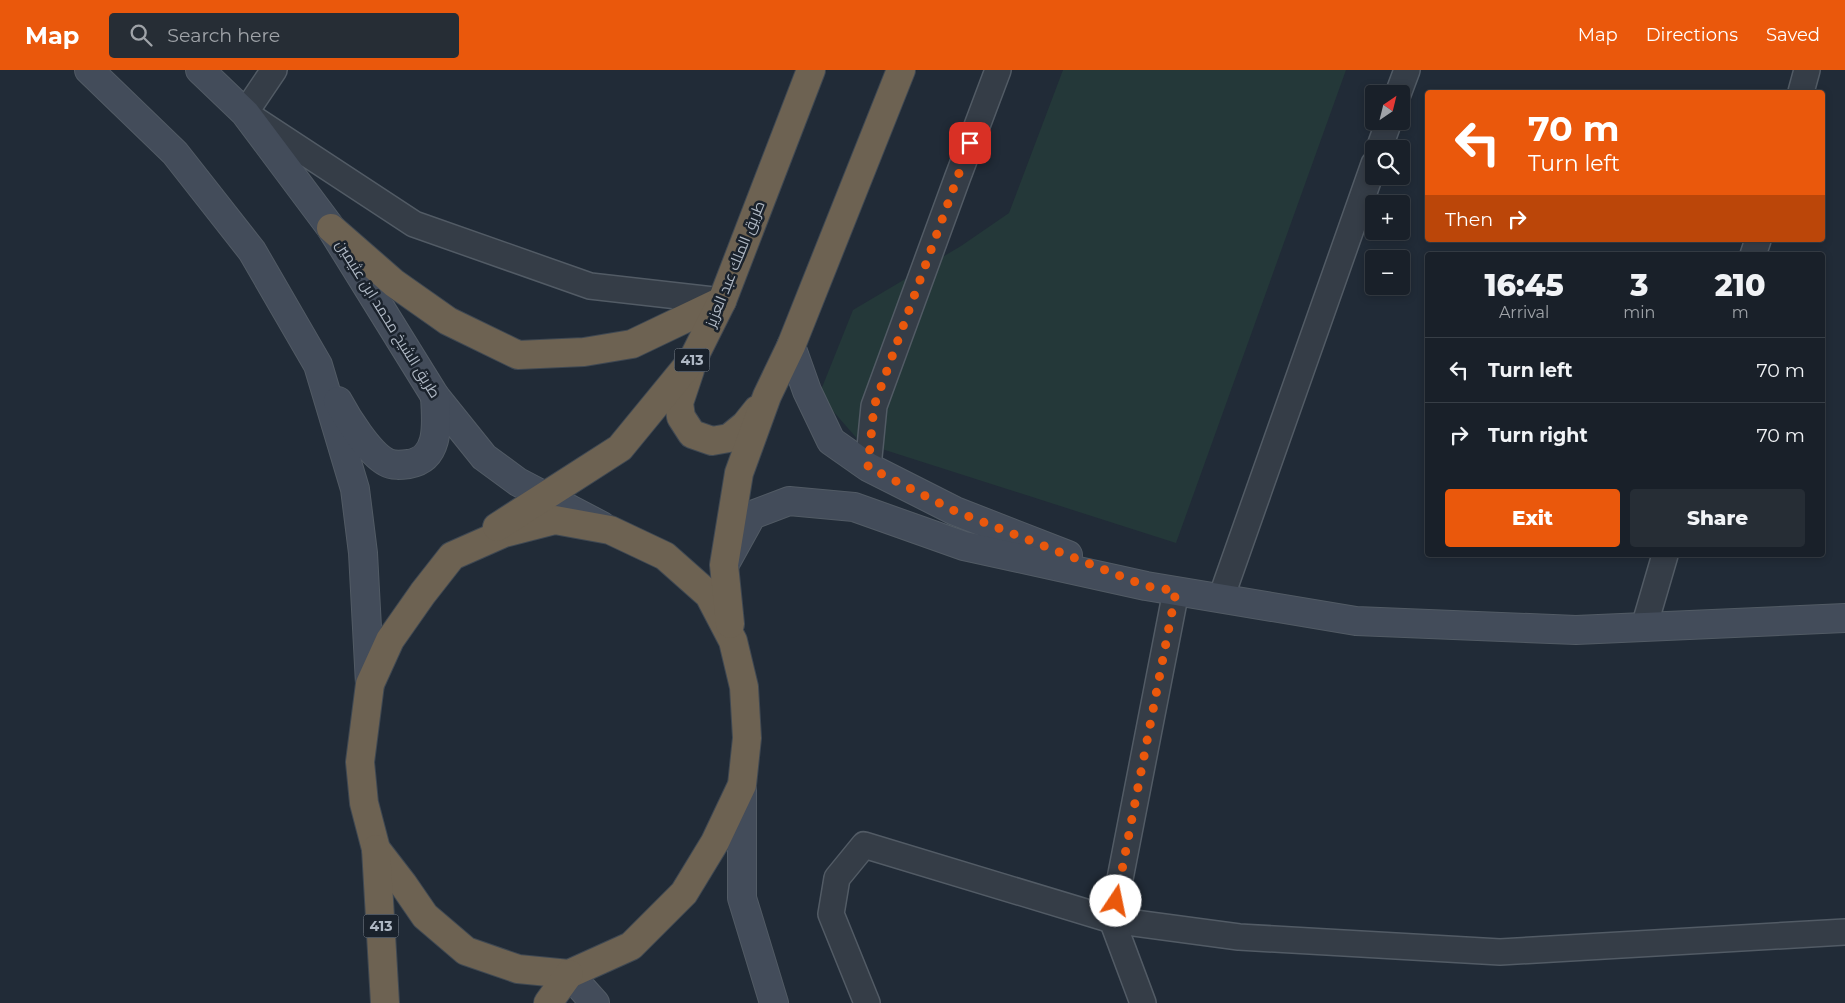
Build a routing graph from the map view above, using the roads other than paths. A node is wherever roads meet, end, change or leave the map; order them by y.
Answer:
1 (89, 70) edge
2 (200, 70) edge
3 (259, 70) edge
4 (274, 70) edge
5 (811, 70) edge
6 (901, 70) edge
7 (998, 70) edge
8 (1407, 70) edge
9 (1808, 70) edge
10 (1401, 85) edge
11 (1802, 90) edge
12 (245, 113) junction
13 (1367, 185) edge
14 (331, 228) junction
15 (722, 302) junction
16 (791, 346) junction
17 (693, 359) junction
18 (318, 365) junction
19 (436, 396) junction
20 (767, 396) junction
21 (868, 467) junction
22 (545, 497) junction
23 (610, 530) junction
24 (452, 556) junction
25 (1664, 557) edge
26 (724, 566) junction
27 (1146, 586) junction
28 (1176, 591) junction
29 (1221, 598) junction
30 (1845, 618) edge
31 (1644, 627) junction
32 (732, 638) junction
33 (370, 684) junction
34 (742, 785) junction
35 (376, 849) junction
36 (1112, 920) junction
37 (1845, 932) edge
38 (569, 974) junction
39 (385, 1003) edge
40 (548, 1003) edge
41 (595, 1003) edge
42 (774, 1003) edge
43 (867, 1003) edge
44 (1143, 1003) edge

1 - 18 street
2 - 12 street, طريق الشيخ محمد ابن عثيمين
3 - 12 street
4 - 12 street
5 - 15 highway, طريق الملك عبد العزيز / 413
6 - 16 highway
7 - 21 street
8 - 10 street
9 - 11 street
12 - 14 street, طريق الشيخ محمد ابن عثيمين
12 - 15 street
13 - 29 street
14 - 15 highway
14 - 19 street, طريق الشيخ محمد ابن عثيمين
15 - 17 highway, طريق الملك عبد العزيز / 413
16 - 20 highway
16 - 21 street
17 - 20 highway
17 - 22 highway, طريق الملك عبد العزيز / 413
18 - 19 street
18 - 33 street
19 - 22 street, طريق الشيخ محمد ابن عثيمين
20 - 26 highway
21 - 27 street
22 - 23 street, طريق الشيخ محمد ابن عثيمين
22 - 24 highway, طريق الملك عبد العزيز / 413
23 - 24 highway
23 - 32 highway
24 - 33 highway
25 - 31 street
26 - 27 street
26 - 32 highway
27 - 28 street
28 - 29 street
28 - 36 street
29 - 31 street
30 - 31 street
32 - 34 highway
33 - 35 highway
34 - 38 highway
34 - 42 street
35 - 38 highway
35 - 39 highway, 413
36 - 37 street
36 - 43 street
36 - 44 street
38 - 40 highway
38 - 41 street

